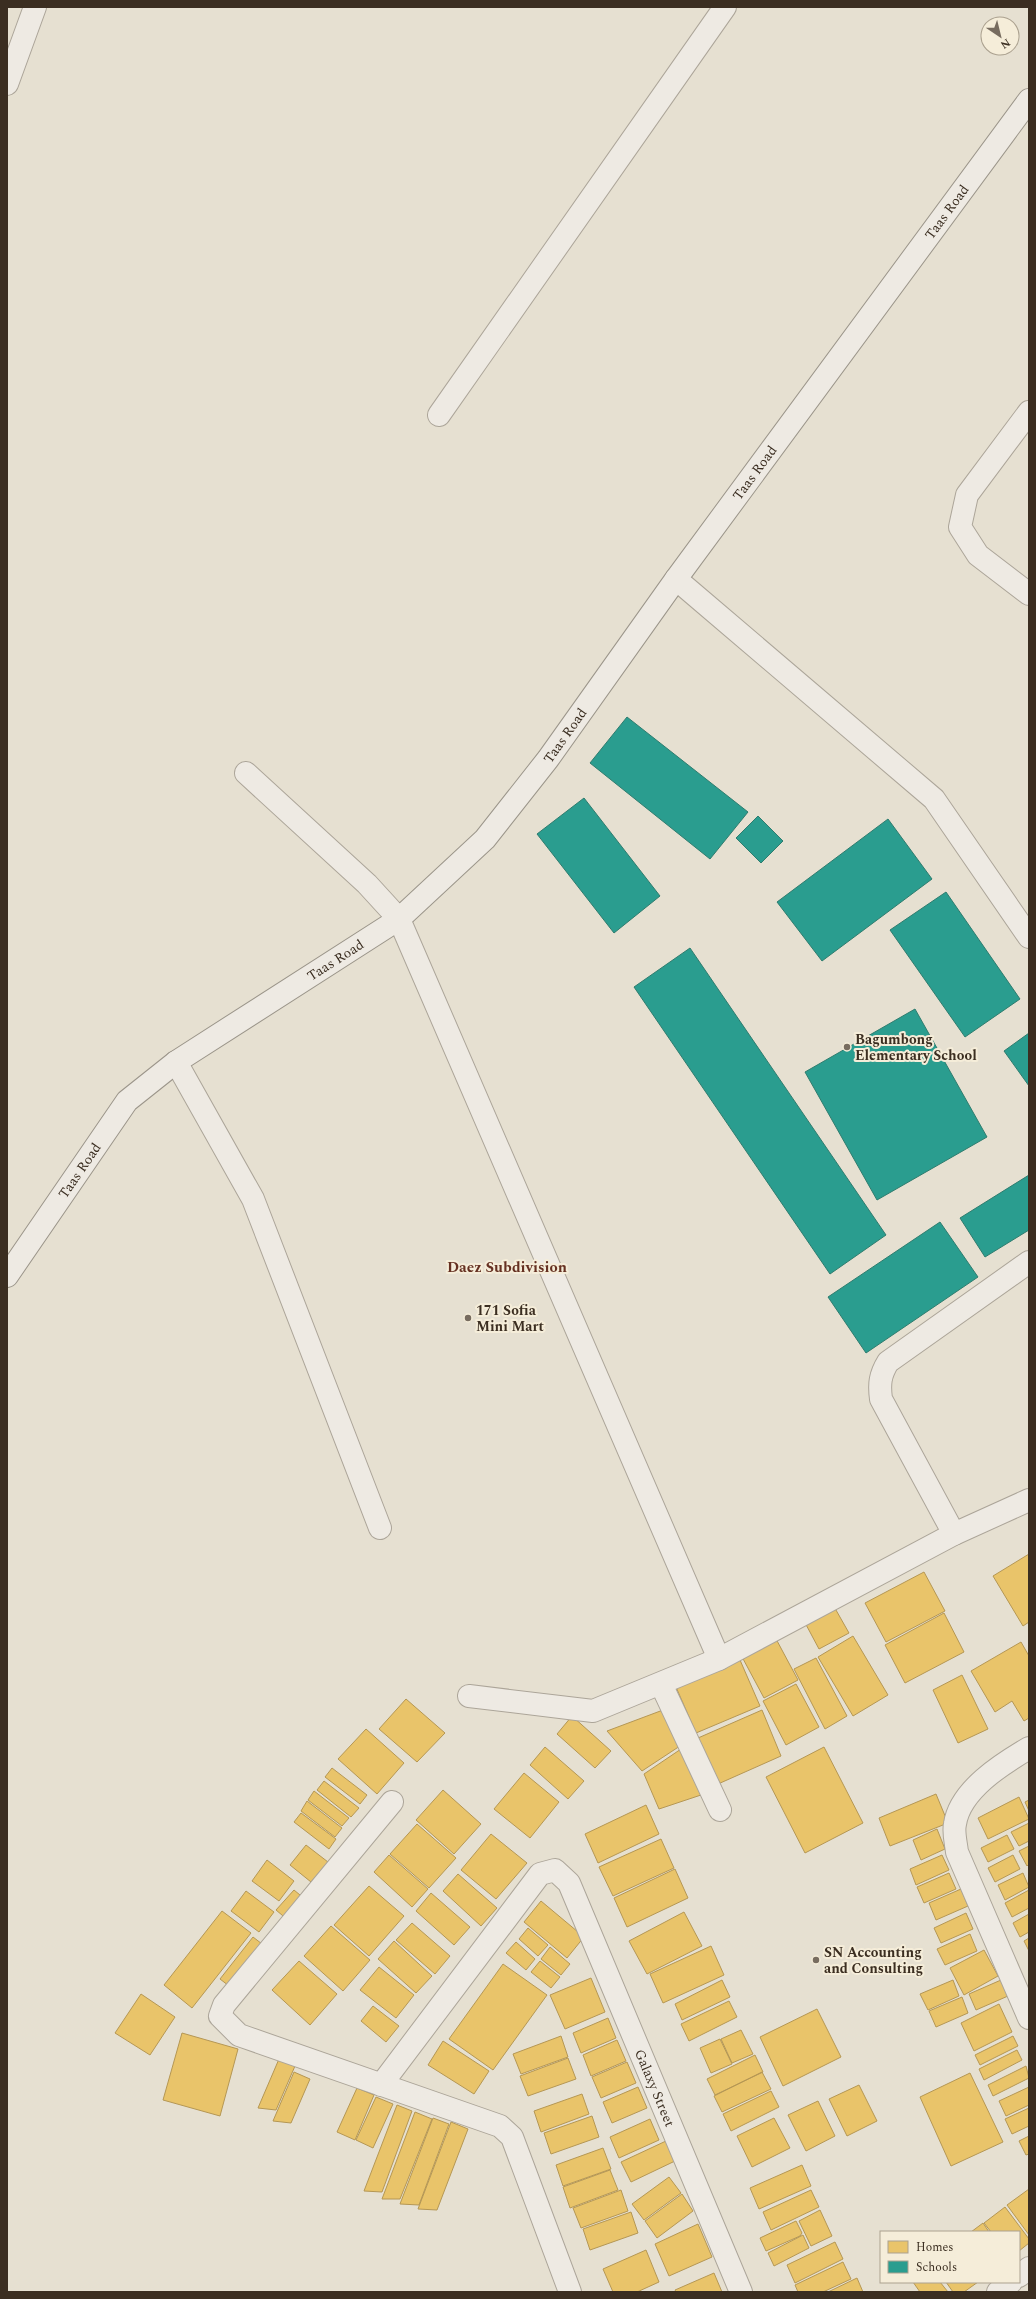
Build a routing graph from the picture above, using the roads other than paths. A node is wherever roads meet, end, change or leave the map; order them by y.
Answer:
1 (35, 7) edge
2 (725, 7) edge
3 (7, 84) edge
4 (1029, 100) edge
5 (1029, 412) edge
6 (440, 415) dead end
7 (676, 579) junction
8 (1029, 594) edge
9 (246, 773) dead end
10 (399, 919) junction
11 (1029, 937) edge
12 (176, 1062) junction
13 (1029, 1262) edge
14 (7, 1276) edge
15 (1029, 1500) edge
16 (380, 1528) dead end
17 (954, 1534) junction
18 (719, 1660) junction
19 (661, 1684) junction
20 (469, 1696) dead end
21 (1029, 1748) edge
22 (392, 1802) dead end
23 (720, 1810) dead end
24 (1029, 2018) edge
25 (381, 2086) junction
26 (1029, 2268) edge
27 (1020, 2275) edge
28 (1010, 2283) edge
29 (570, 2292) edge
30 (741, 2292) edge
31 (998, 2292) edge

1 - 3 street
2 - 6 street
4 - 7 street, Taas Road
5 - 8 street
7 - 10 street, Taas Road
7 - 11 street
9 - 10 street
10 - 12 street, Taas Road
10 - 18 street
12 - 14 street, Taas Road
12 - 16 street
13 - 17 street
15 - 17 street
17 - 18 street
18 - 19 street
19 - 20 street
19 - 23 street
21 - 24 street
22 - 25 street
25 - 29 street
25 - 30 street, Galaxy Street
26 - 27 street
28 - 31 street

